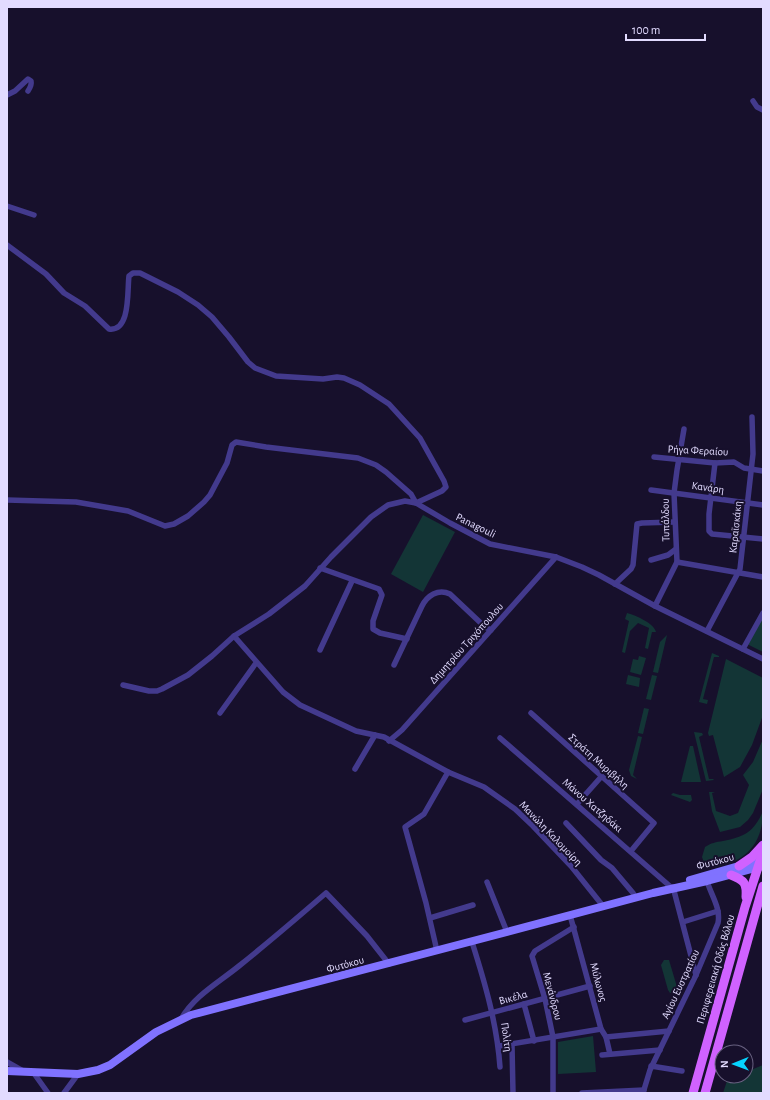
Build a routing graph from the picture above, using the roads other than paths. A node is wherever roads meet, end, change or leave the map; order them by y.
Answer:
1 (28, 91) dead end
2 (7, 94) edge
3 (753, 101) dead end
4 (763, 110) edge
5 (7, 206) edge
6 (34, 215) dead end
7 (7, 245) edge
8 (752, 417) dead end
9 (684, 429) dead end
10 (654, 457) dead end
11 (678, 460) junction
12 (715, 463) junction
13 (751, 470) junction
14 (763, 471) edge
15 (651, 490) dead end
16 (674, 493) junction
17 (711, 498) junction
18 (7, 500) edge
19 (416, 503) junction
20 (748, 503) junction
21 (763, 505) edge
22 (674, 522) junction
23 (744, 537) junction
24 (763, 539) edge
25 (676, 549) junction
26 (556, 557) junction
27 (651, 560) dead end
28 (677, 562) junction
29 (320, 568) junction
30 (738, 572) junction
31 (763, 577) edge
32 (352, 581) junction
33 (615, 584) junction
34 (655, 606) junction
35 (763, 614) edge
36 (491, 630) junction
37 (707, 631) junction
38 (234, 636) junction
39 (407, 639) junction
40 (743, 649) junction
41 (320, 650) dead end
42 (763, 659) edge
43 (256, 663) junction
44 (394, 665) dead end
45 (123, 685) dead end
46 (220, 713) dead end
47 (530, 713) dead end
48 (375, 735) junction
49 (500, 738) dead end
50 (389, 741) junction
51 (355, 769) dead end
52 (448, 772) junction
53 (601, 777) junction
54 (577, 804) junction
55 (566, 823) dead end
56 (763, 845) edge
57 (631, 851) junction
58 (761, 861) edge
59 (739, 866) junction
60 (731, 875) junction
61 (707, 881) junction
62 (487, 882) dead end
63 (763, 886) edge
64 (673, 887) junction
65 (763, 894) edge
66 (635, 897) junction
67 (758, 904) junction
68 (473, 905) dead end
69 (603, 906) junction
70 (745, 907) junction
71 (718, 912) junction
72 (570, 915) junction
73 (430, 918) junction
74 (683, 922) junction
75 (574, 927) junction
76 (507, 932) junction
77 (472, 942) junction
78 (437, 951) junction
79 (389, 964) junction
80 (696, 975) junction
81 (590, 986) junction
82 (545, 999) junction
83 (524, 1004) junction
84 (493, 1013) junction
85 (181, 1020) junction
86 (465, 1020) dead end
87 (601, 1029) junction
88 (669, 1031) junction
89 (606, 1037) junction
90 (553, 1038) junction
91 (534, 1041) junction
92 (512, 1045) junction
93 (499, 1046) junction
94 (660, 1050) junction
95 (610, 1054) junction
96 (602, 1055) dead end
97 (7, 1062) edge
98 (651, 1066) junction
99 (500, 1067) dead end
100 (7, 1071) edge
101 (23, 1071) junction
102 (682, 1071) dead end
103 (33, 1072) junction
104 (78, 1074) junction
105 (644, 1092) edge
106 (48, 1093) edge
107 (64, 1093) edge
108 (513, 1093) edge
109 (553, 1093) edge
110 (582, 1093) edge
111 (693, 1093) edge
112 (706, 1093) edge

1 - 2 street
3 - 4 street
5 - 6 street
7 - 19 street
8 - 13 street, Καραϊσκάκη
9 - 11 street, Τυπάλδου
10 - 11 street, Ρήγα Φεραίου
11 - 12 street, Ρήγα Φεραίου
11 - 16 street, Τυπάλδου
12 - 13 street, Ρήγα Φεραίου
12 - 17 street
13 - 14 street, Ρήγα Φεραίου
13 - 20 street, Καραϊσκάκη
15 - 16 street, Κανάρη
16 - 17 street, Κανάρη
16 - 22 street, Τυπάλδου
17 - 20 street, Κανάρη
17 - 23 street
18 - 19 street
19 - 26 street, Panagouli
19 - 29 street, Panagouli
20 - 21 street, Κανάρη
20 - 23 street, Καραϊσκάκη
22 - 25 street, Τυπάλδου
22 - 33 street
23 - 24 street
23 - 30 street, Καραϊσκάκη
25 - 27 street
25 - 28 street, Τυπάλδου
26 - 33 street, Panagouli
26 - 36 street, Δημητρίου Τριχόπουλου
28 - 30 street
28 - 34 street
29 - 32 street
29 - 38 street, Panagouli
30 - 31 street
30 - 37 street, Καραϊσκάκη
32 - 39 street
32 - 41 street
33 - 34 street, Panagouli
34 - 37 street, Panagouli
35 - 40 street
36 - 39 street
36 - 50 street, Δημητρίου Τριχόπουλου
37 - 40 street, Panagouli
38 - 43 street, Μανώλη Καλομοίρη
38 - 45 street, Panagouli
39 - 44 street
40 - 42 street, Panagouli
43 - 46 street
43 - 48 street, Μανώλη Καλομοίρη
47 - 53 street, Στράτη Μυριβήλη
48 - 50 street, Μανώλη Καλομοίρη
48 - 51 street
49 - 54 street, Μάνου Χατζηδάκι
50 - 52 street, Μανώλη Καλομοίρη
52 - 69 street, Μανώλη Καλομοίρη
52 - 73 street
53 - 54 street
53 - 57 street, Στράτη Μυριβήλη
54 - 57 street, Μάνου Χατζηδάκι
55 - 66 street
56 - 59 main road
57 - 64 street, Μάνου Χατζηδάκι
58 - 59 street, Φυτόκου
58 - 60 street, Φυτόκου
58 - 70 main road, Περιφερειακή Οδός Βόλου
59 - 64 street, Φυτόκου
60 - 61 street, Φυτόκου
60 - 70 main road
61 - 64 street, Φυτόκου
61 - 71 street, Αγίου Ευστρατίου
62 - 76 street
63 - 67 main road
64 - 66 street, Φυτόκου
64 - 74 street
65 - 67 main road
66 - 69 street, Φυτόκου
67 - 112 main road
68 - 73 street
69 - 72 street, Φυτόκου
70 - 111 main road, Περιφερειακή Οδός Βόλου
71 - 74 street
71 - 80 street, Αγίου Ευστρατίου
72 - 75 street, Μύλωνος
72 - 76 street, Φυτόκου
73 - 78 street
74 - 80 street
75 - 81 street, Μύλωνος
75 - 82 street, Μενάνδρου
76 - 77 street, Φυτόκου
77 - 78 street, Φυτόκου
77 - 84 street, Πολίτη
78 - 79 street, Φυτόκου
79 - 85 street, Φυτόκου
79 - 85 street
80 - 88 street, Αγίου Ευστρατίου
81 - 82 street, Βικέλα
81 - 87 street, Μύλωνος
82 - 83 street, Βικέλα
82 - 90 street, Μενάνδρου
83 - 84 street, Βικέλα
83 - 91 street
84 - 86 street, Βικέλα
84 - 93 street, Πολίτη
85 - 104 street, Φυτόκου
87 - 89 street, Μύλωνος
87 - 90 street
88 - 89 street
88 - 94 street, Αγίου Ευστρατίου
89 - 95 street, Μύλωνος
90 - 91 street
90 - 109 street, Μενάνδρου
91 - 92 street
92 - 93 street
92 - 108 street, Πολίτη
93 - 99 street, Πολίτη
94 - 95 street
94 - 98 street, Αγίου Ευστρατίου
95 - 96 street
97 - 101 street
98 - 102 street
98 - 105 street, Αγίου Ευστρατίου
100 - 101 street, Φυτόκου
101 - 103 street, Φυτόκου
103 - 104 street, Φυτόκου
103 - 106 street
104 - 107 street
105 - 110 street

